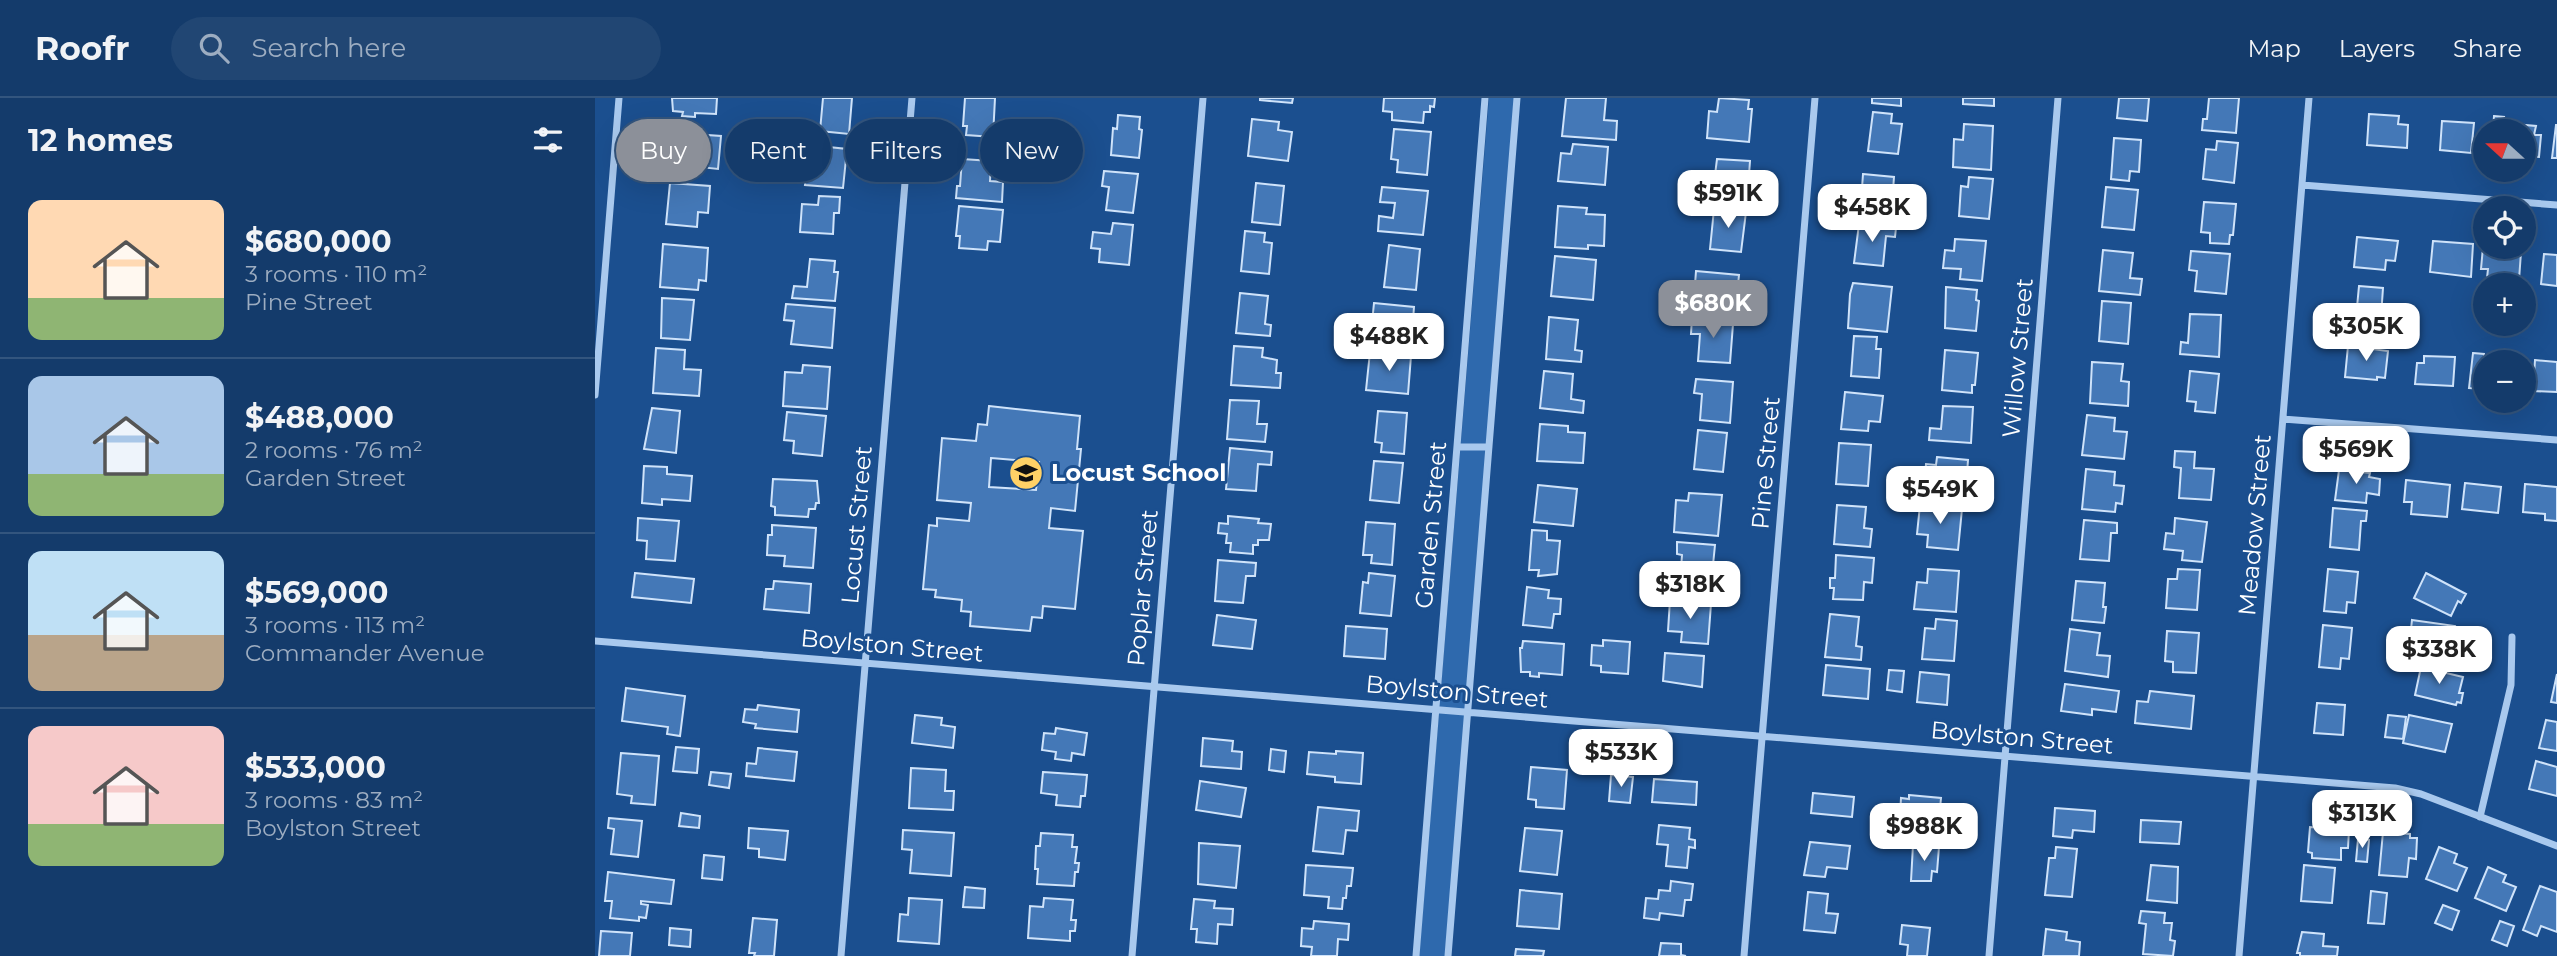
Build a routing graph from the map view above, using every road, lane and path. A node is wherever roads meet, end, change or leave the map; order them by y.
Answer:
1 (619, 98) edge
2 (912, 98) edge
3 (1203, 98) edge
4 (1485, 98) edge
5 (1517, 98) edge
6 (1815, 98) edge
7 (2058, 98) edge
8 (2309, 98) edge
9 (2302, 185) junction
10 (2557, 205) edge
11 (595, 395) edge
12 (2283, 419) junction
13 (2557, 440) edge
14 (1457, 447) junction
15 (1489, 447) junction
16 (2512, 637) dead end
17 (595, 642) edge
18 (865, 663) junction
19 (1154, 687) junction
20 (1436, 710) junction
21 (1468, 712) junction
22 (1762, 737) junction
23 (2005, 756) junction
24 (2254, 776) junction
25 (2480, 817) junction
26 (2557, 846) edge
27 (841, 956) edge
28 (1132, 956) edge
29 (1416, 956) edge
30 (1448, 956) edge
31 (1744, 956) edge
32 (1989, 956) edge
33 (2239, 956) edge

1 - 11 street
2 - 18 street, Locust Street
3 - 19 street, Poplar Street
4 - 14 street, Garden Street
5 - 15 street, Garden Street
6 - 22 street, Pine Street
7 - 23 street, Willow Street
8 - 9 street, Meadow Street
9 - 10 street
9 - 12 street, Meadow Street
12 - 13 street
12 - 24 street, Meadow Street
14 - 15 street
14 - 20 street, Garden Street
15 - 21 street, Garden Street
16 - 25 street
17 - 18 street, Boylston Street
18 - 19 street, Boylston Street
18 - 27 street, Locust Street
19 - 20 street, Boylston Street
19 - 28 street, Poplar Street
20 - 21 street, Boylston Street
20 - 29 street, Garden Street
21 - 22 street, Boylston Street
21 - 30 street, Garden Street
22 - 23 street, Boylston Street
22 - 31 street, Pine Street
23 - 24 street, Boylston Street
23 - 32 street, Willow Street
24 - 25 street, Boylston Street
24 - 33 street, Meadow Street
25 - 26 street, Boylston Street

